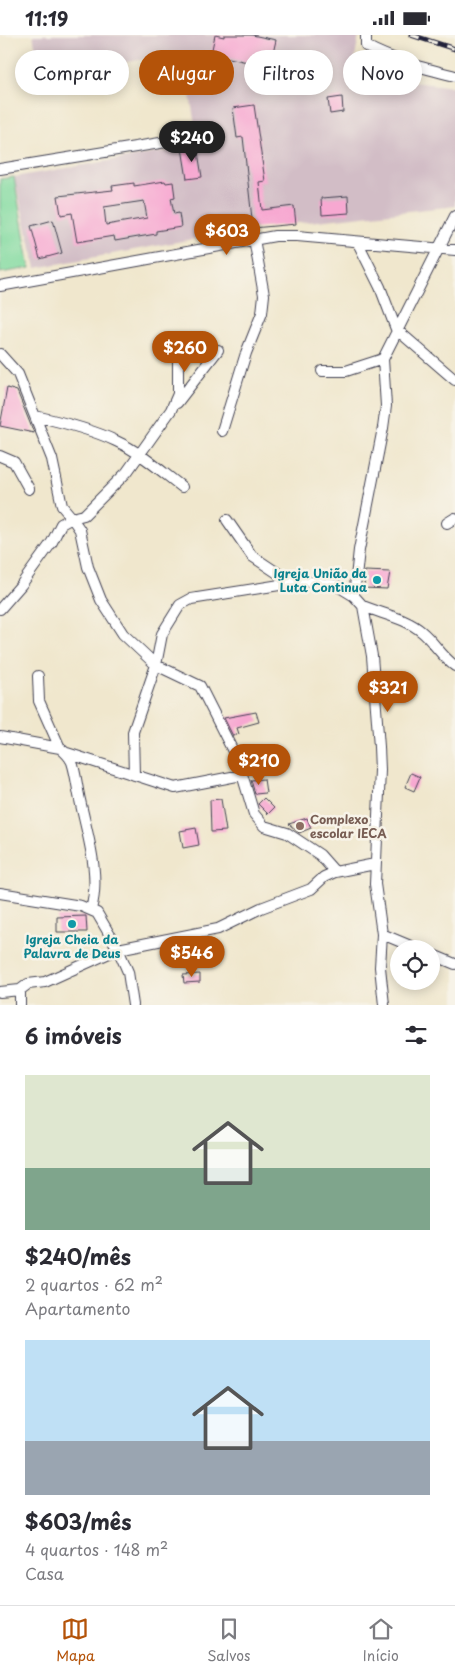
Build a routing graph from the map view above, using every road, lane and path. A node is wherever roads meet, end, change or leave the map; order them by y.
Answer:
1 (366, 35) edge
2 (455, 76) edge
3 (191, 137) dead end
4 (0, 169) edge
5 (455, 217) edge
6 (254, 239) junction
7 (358, 243) junction
8 (438, 249) junction
9 (455, 250) edge
10 (0, 286) edge
11 (396, 329) junction
12 (218, 351) dead end
13 (178, 353) dead end
14 (0, 354) edge
15 (383, 359) junction
16 (322, 371) dead end
17 (455, 380) edge
18 (171, 411) junction
19 (35, 416) junction
20 (222, 431) dead end
21 (139, 454) junction
22 (0, 456) edge
23 (182, 487) dead end
24 (30, 489) dead end
25 (72, 519) junction
26 (227, 520) dead end
27 (291, 582) junction
28 (354, 596) junction
29 (363, 606) junction
30 (1, 607) edge
31 (156, 665) junction
32 (455, 666) edge
33 (38, 676) dead end
34 (0, 737) edge
35 (63, 750) junction
36 (134, 775) junction
37 (242, 775) junction
38 (375, 864) junction
39 (336, 872) junction
40 (0, 893) edge
41 (91, 909) junction
42 (382, 934) junction
43 (396, 940) edge
44 (118, 949) junction
45 (440, 958) edge
46 (455, 964) edge
47 (20, 990) junction
48 (0, 992) edge
49 (20, 1005) edge
50 (133, 1005) edge
51 (384, 1005) edge

1 - 2 street
3 - 4 street
5 - 8 street
6 - 7 street
6 - 10 street
6 - 20 street
7 - 8 street
7 - 11 street
8 - 9 street
8 - 11 street
11 - 15 street
11 - 17 street
12 - 18 street
13 - 18 street
14 - 19 street
15 - 16 street
15 - 28 street
18 - 21 street
19 - 21 street
19 - 25 street
21 - 23 street
21 - 25 street
22 - 24 street
25 - 30 street
25 - 31 street
26 - 27 street
27 - 28 street
27 - 31 street
28 - 29 street
29 - 32 street
29 - 38 street
31 - 36 street
31 - 37 street
33 - 35 street
34 - 35 street
35 - 36 street
35 - 41 street
36 - 37 street
37 - 39 street
38 - 39 street
38 - 42 street
39 - 44 street
40 - 41 street
41 - 44 street
42 - 43 street
42 - 51 street
44 - 47 street
44 - 50 street
45 - 46 street
47 - 48 street
47 - 49 street

